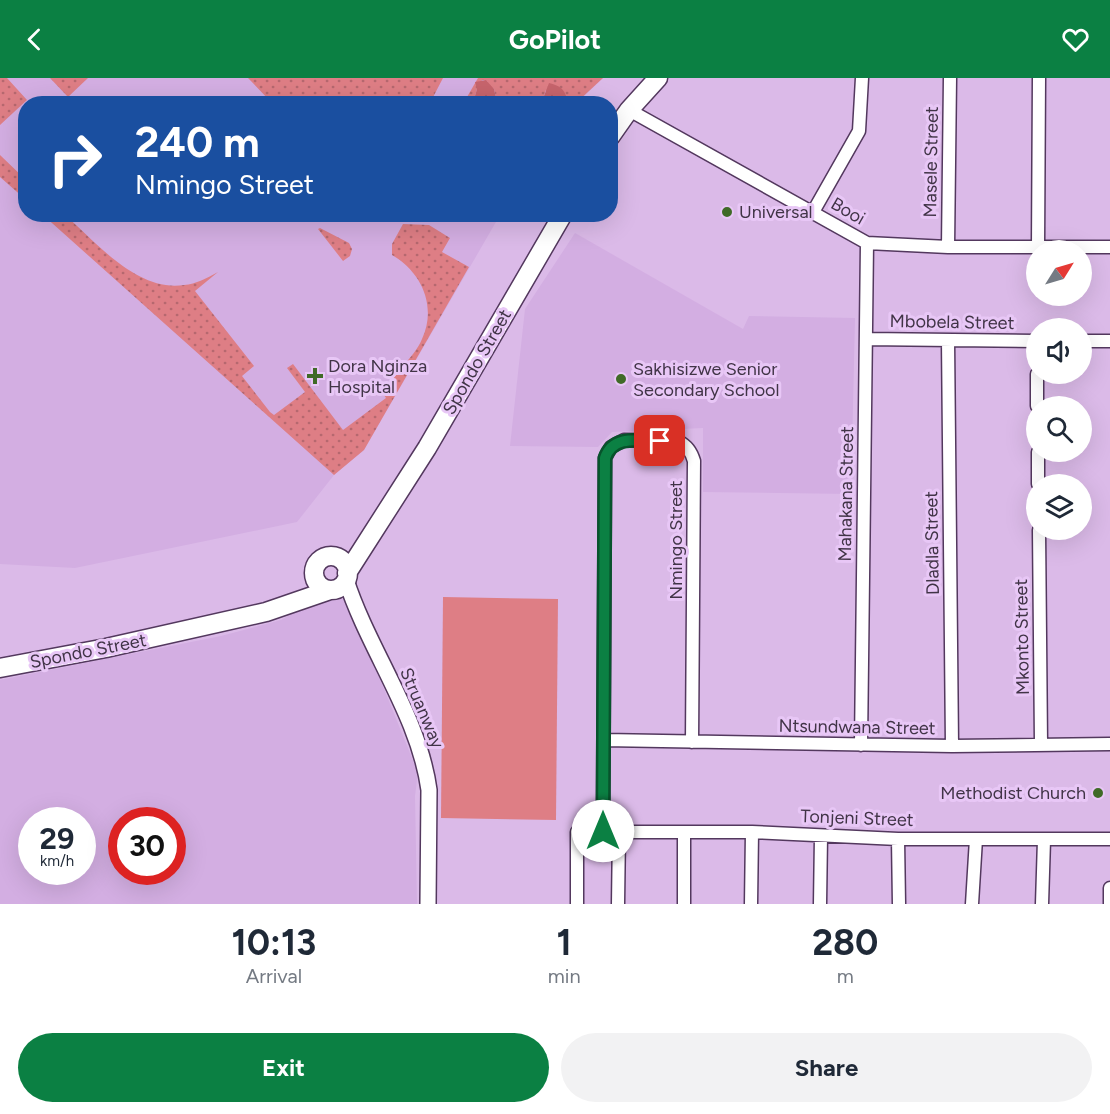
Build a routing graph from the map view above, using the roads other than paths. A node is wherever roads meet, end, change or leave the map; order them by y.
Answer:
1 (658, 78) edge
2 (862, 78) edge
3 (950, 78) edge
4 (1039, 78) edge
5 (629, 110) junction
6 (618, 126) edge
7 (813, 212) junction
8 (558, 222) edge
9 (1038, 240) edge
10 (867, 243) junction
11 (948, 247) junction
12 (1026, 247) edge
13 (1092, 247) edge
14 (1110, 247) edge
15 (866, 339) junction
16 (948, 340) junction
17 (1026, 340) edge
18 (1092, 341) edge
19 (1110, 341) edge
20 (388, 508) junction
21 (1039, 540) edge
22 (334, 557) junction
23 (314, 576) junction
24 (340, 583) junction
25 (245, 616) junction
26 (0, 668) edge
27 (604, 740) junction
28 (692, 742) junction
29 (1041, 744) junction
30 (1110, 744) edge
31 (861, 745) junction
32 (952, 746) junction
33 (603, 831) junction
34 (619, 832) junction
35 (684, 832) junction
36 (752, 832) junction
37 (821, 836) junction
38 (976, 838) junction
39 (898, 839) junction
40 (1110, 839) edge
41 (1044, 840) junction
42 (1110, 888) edge
43 (428, 904) edge
44 (577, 904) edge
45 (618, 904) edge
46 (684, 904) edge
47 (751, 904) edge
48 (820, 904) edge
49 (899, 904) edge
50 (972, 904) edge
51 (1042, 904) edge
52 (1110, 904) edge

1 - 5 main road
2 - 7 street
3 - 11 street, Masele Street
4 - 9 street
5 - 6 main road
5 - 7 street, Booi
7 - 10 street, Booi
8 - 20 main road, Spondo Street
10 - 11 street, Booi
10 - 15 street, Mahakana Street
11 - 12 street, Booi
13 - 14 street, Booi
15 - 16 street, Mbobela Street
15 - 31 street, Mahakana Street
16 - 17 street, Mbobela Street
16 - 32 street, Dladla Street
18 - 19 street
20 - 22 main road, Spondo Street
20 - 24 main road, Spondo Street
21 - 29 street, Mkonto Street
22 - 23 main road
22 - 24 main road
23 - 24 main road
23 - 25 main road, Spondo Street
24 - 25 main road, Spondo Street
24 - 43 street, Struanway
25 - 26 main road, Spondo Street
27 - 28 street, Ntsundwana Street
27 - 28 street, Nmingo Street
27 - 33 street, Nmingo Street
28 - 31 street, Ntsundwana Street
29 - 30 street, Ntsundwana Street
29 - 32 street, Ntsundwana Street
31 - 32 street, Ntsundwana Street
33 - 34 street, Tonjeni Street
33 - 44 street, Tonjeni Street
34 - 35 street, Tonjeni Street
34 - 45 street
35 - 36 street, Tonjeni Street
35 - 46 street
36 - 37 street, Tonjeni Street
36 - 47 street
37 - 39 street, Tonjeni Street
37 - 48 street
38 - 39 street, Tonjeni Street
38 - 41 street, Tonjeni Street
38 - 50 street
39 - 49 street
40 - 41 street, Tonjeni Street
41 - 51 street
42 - 52 street

